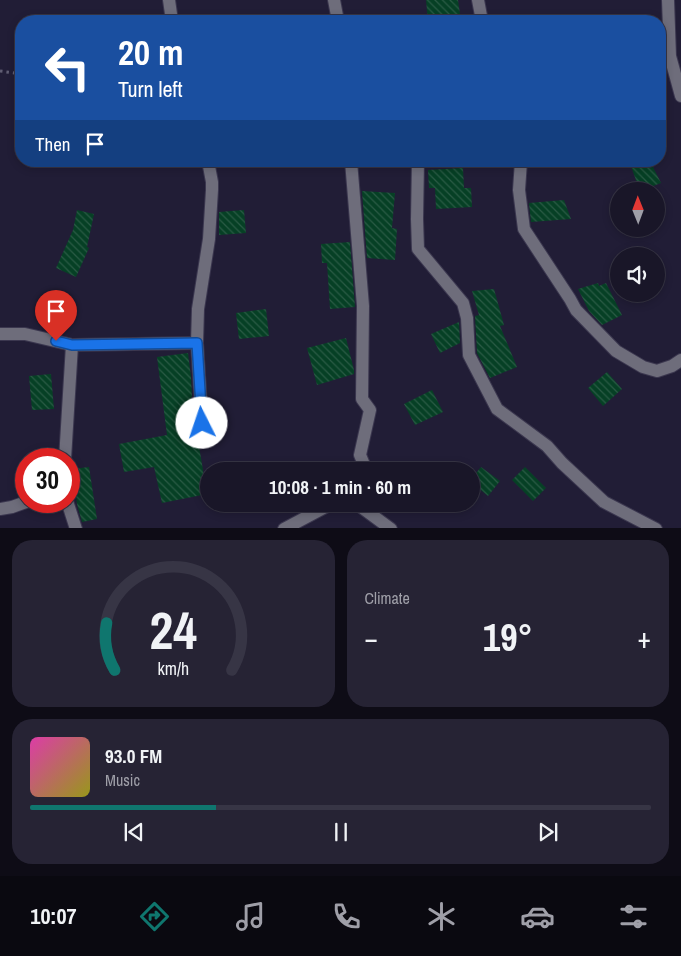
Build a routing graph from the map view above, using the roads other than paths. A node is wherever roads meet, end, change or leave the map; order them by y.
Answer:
1 (168, 0) edge
2 (334, 0) edge
3 (478, 0) edge
4 (668, 0) edge
5 (171, 15) edge
6 (337, 15) edge
7 (481, 15) edge
8 (681, 96) edge
9 (209, 167) edge
10 (351, 167) edge
11 (418, 167) edge
12 (521, 167) edge
13 (0, 334) edge
14 (197, 343) junction
15 (72, 345) junction
16 (681, 360) edge
17 (202, 423) dead end
18 (66, 448) edge
19 (364, 462) edge
20 (15, 506) edge
21 (0, 509) edge
22 (315, 512) edge
23 (369, 512) edge
24 (71, 513) edge
25 (76, 528) edge
26 (284, 528) edge
27 (391, 528) edge
28 (656, 528) edge

1 - 5 street
2 - 6 street
3 - 7 street
4 - 8 street
9 - 14 street
10 - 19 street
11 - 28 street
12 - 16 street
13 - 15 street
14 - 15 street
14 - 17 street
15 - 18 street
20 - 21 street
22 - 26 street
23 - 27 street
24 - 25 street

